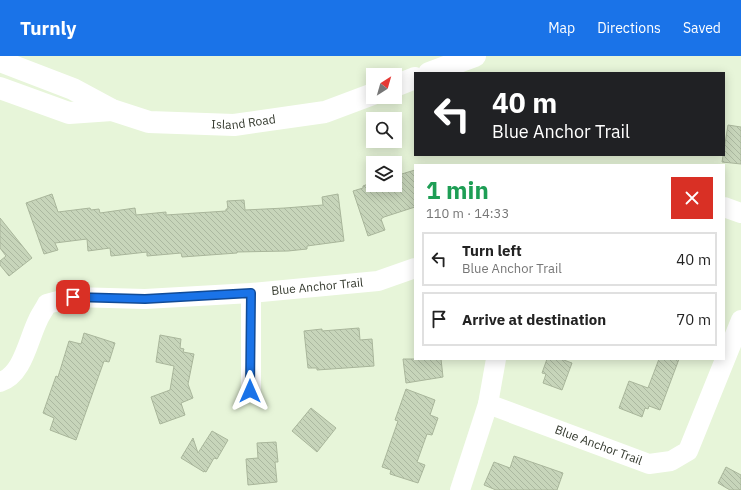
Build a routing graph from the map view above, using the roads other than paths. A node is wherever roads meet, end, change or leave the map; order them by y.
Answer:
1 (474, 56) edge
2 (0, 61) edge
3 (432, 72) edge
4 (414, 78) edge
5 (402, 83) edge
6 (0, 88) edge
7 (366, 97) edge
8 (112, 110) junction
9 (725, 207) edge
10 (741, 213) edge
11 (414, 268) edge
12 (251, 293) junction
13 (741, 320) edge
14 (496, 360) edge
15 (725, 360) edge
16 (725, 360) edge
17 (0, 382) edge
18 (250, 391) dead end
19 (488, 404) junction
20 (460, 490) edge

1 - 3 street
2 - 8 street, Island Road
4 - 5 street
6 - 8 street, Island Road
7 - 8 street, Island Road
9 - 10 street
11 - 12 street, Blue Anchor Trail
12 - 17 street, Blue Anchor Trail
12 - 18 street
13 - 15 street, Blue Anchor Trail
14 - 19 street
16 - 19 street, Blue Anchor Trail
19 - 20 street

